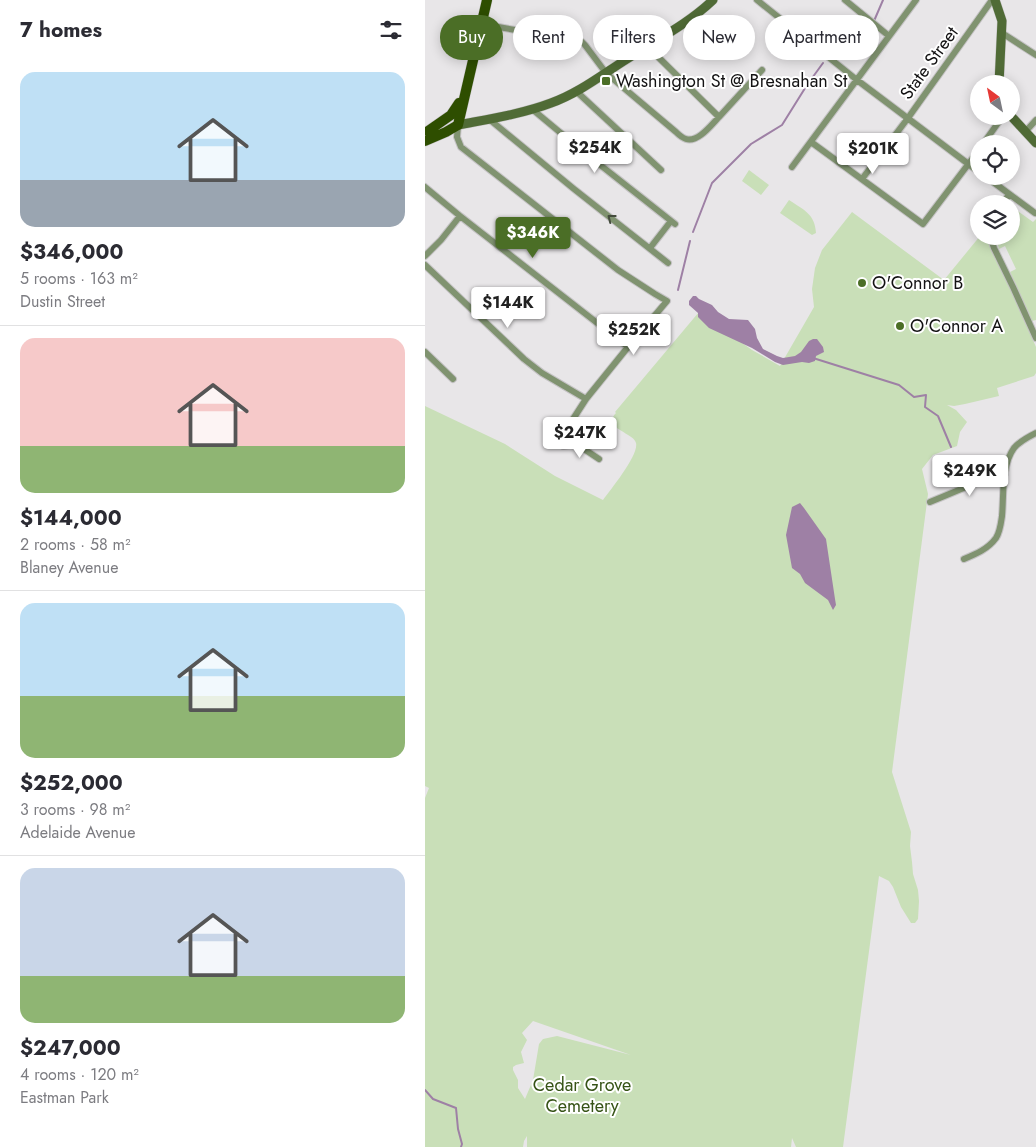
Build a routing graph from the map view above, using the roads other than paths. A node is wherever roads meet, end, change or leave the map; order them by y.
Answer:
1 (487, 0) edge
2 (713, 0) edge
3 (757, 0) edge
4 (845, 0) edge
5 (916, 0) edge
6 (994, 0) edge
7 (483, 15) edge
8 (503, 28) edge
9 (673, 29) edge
10 (1002, 33) junction
11 (889, 36) junction
12 (1036, 55) edge
13 (473, 60) edge
14 (626, 60) edge
15 (661, 60) edge
16 (762, 70) dead end
17 (606, 73) junction
18 (1000, 75) edge
19 (857, 80) junction
20 (466, 91) junction
21 (575, 91) junction
22 (532, 109) junction
23 (719, 117) junction
24 (908, 118) junction
25 (489, 119) junction
26 (1036, 120) edge
27 (458, 125) junction
28 (1019, 125) edge
29 (1025, 132) junction
30 (426, 135) edge
31 (811, 142) junction
32 (1036, 143) edge
33 (969, 164) joint
34 (792, 167) dead end
35 (661, 170) dead end
36 (862, 179) junction
37 (997, 185) edge
38 (425, 188) edge
39 (1009, 194) joint
40 (1035, 213) edge
41 (460, 216) junction
42 (993, 245) edge
43 (650, 248) junction
44 (425, 256) edge
45 (668, 263) dead end
46 (425, 265) edge
47 (1036, 338) edge
48 (628, 347) junction
49 (425, 352) edge
50 (453, 378) dead end
51 (586, 399) junction
52 (565, 430) junction
53 (1036, 433) edge
54 (572, 441) junction
55 (599, 459) dead end
56 (1005, 474) junction
57 (930, 502) dead end
58 (964, 559) dead end

1 - 7 main road
2 - 9 main road
3 - 19 street
4 - 11 street
5 - 11 street
6 - 10 main road
6 - 24 street, State Street
8 - 17 street
10 - 12 street
10 - 18 main road
11 - 19 street
13 - 20 main road
14 - 17 main road
15 - 23 street
16 - 23 street
17 - 21 main road
17 - 23 street
19 - 24 street
19 - 31 street
20 - 27 main road
20 - 30 main road
21 - 22 main road
21 - 35 street
22 - 25 main road
22 - 43 street
24 - 33 street
24 - 36 street, State Street
25 - 27 main road
43 -> 25 street
26 - 29 street
27 - 30 main road
27 - 48 street
28 - 29 main road
29 - 32 main road
31 - 34 street
31 - 36 street
33 - 36 street
37 - 39 street
38 - 41 street
39 - 40 street
41 - 44 street
41 - 48 street
42 - 47 street
43 - 45 street
46 - 51 street
48 - 51 street
49 - 50 street
51 - 52 street
52 - 54 street
52 - 54 street
53 - 56 street
54 - 55 street
56 - 57 street
56 - 58 street

